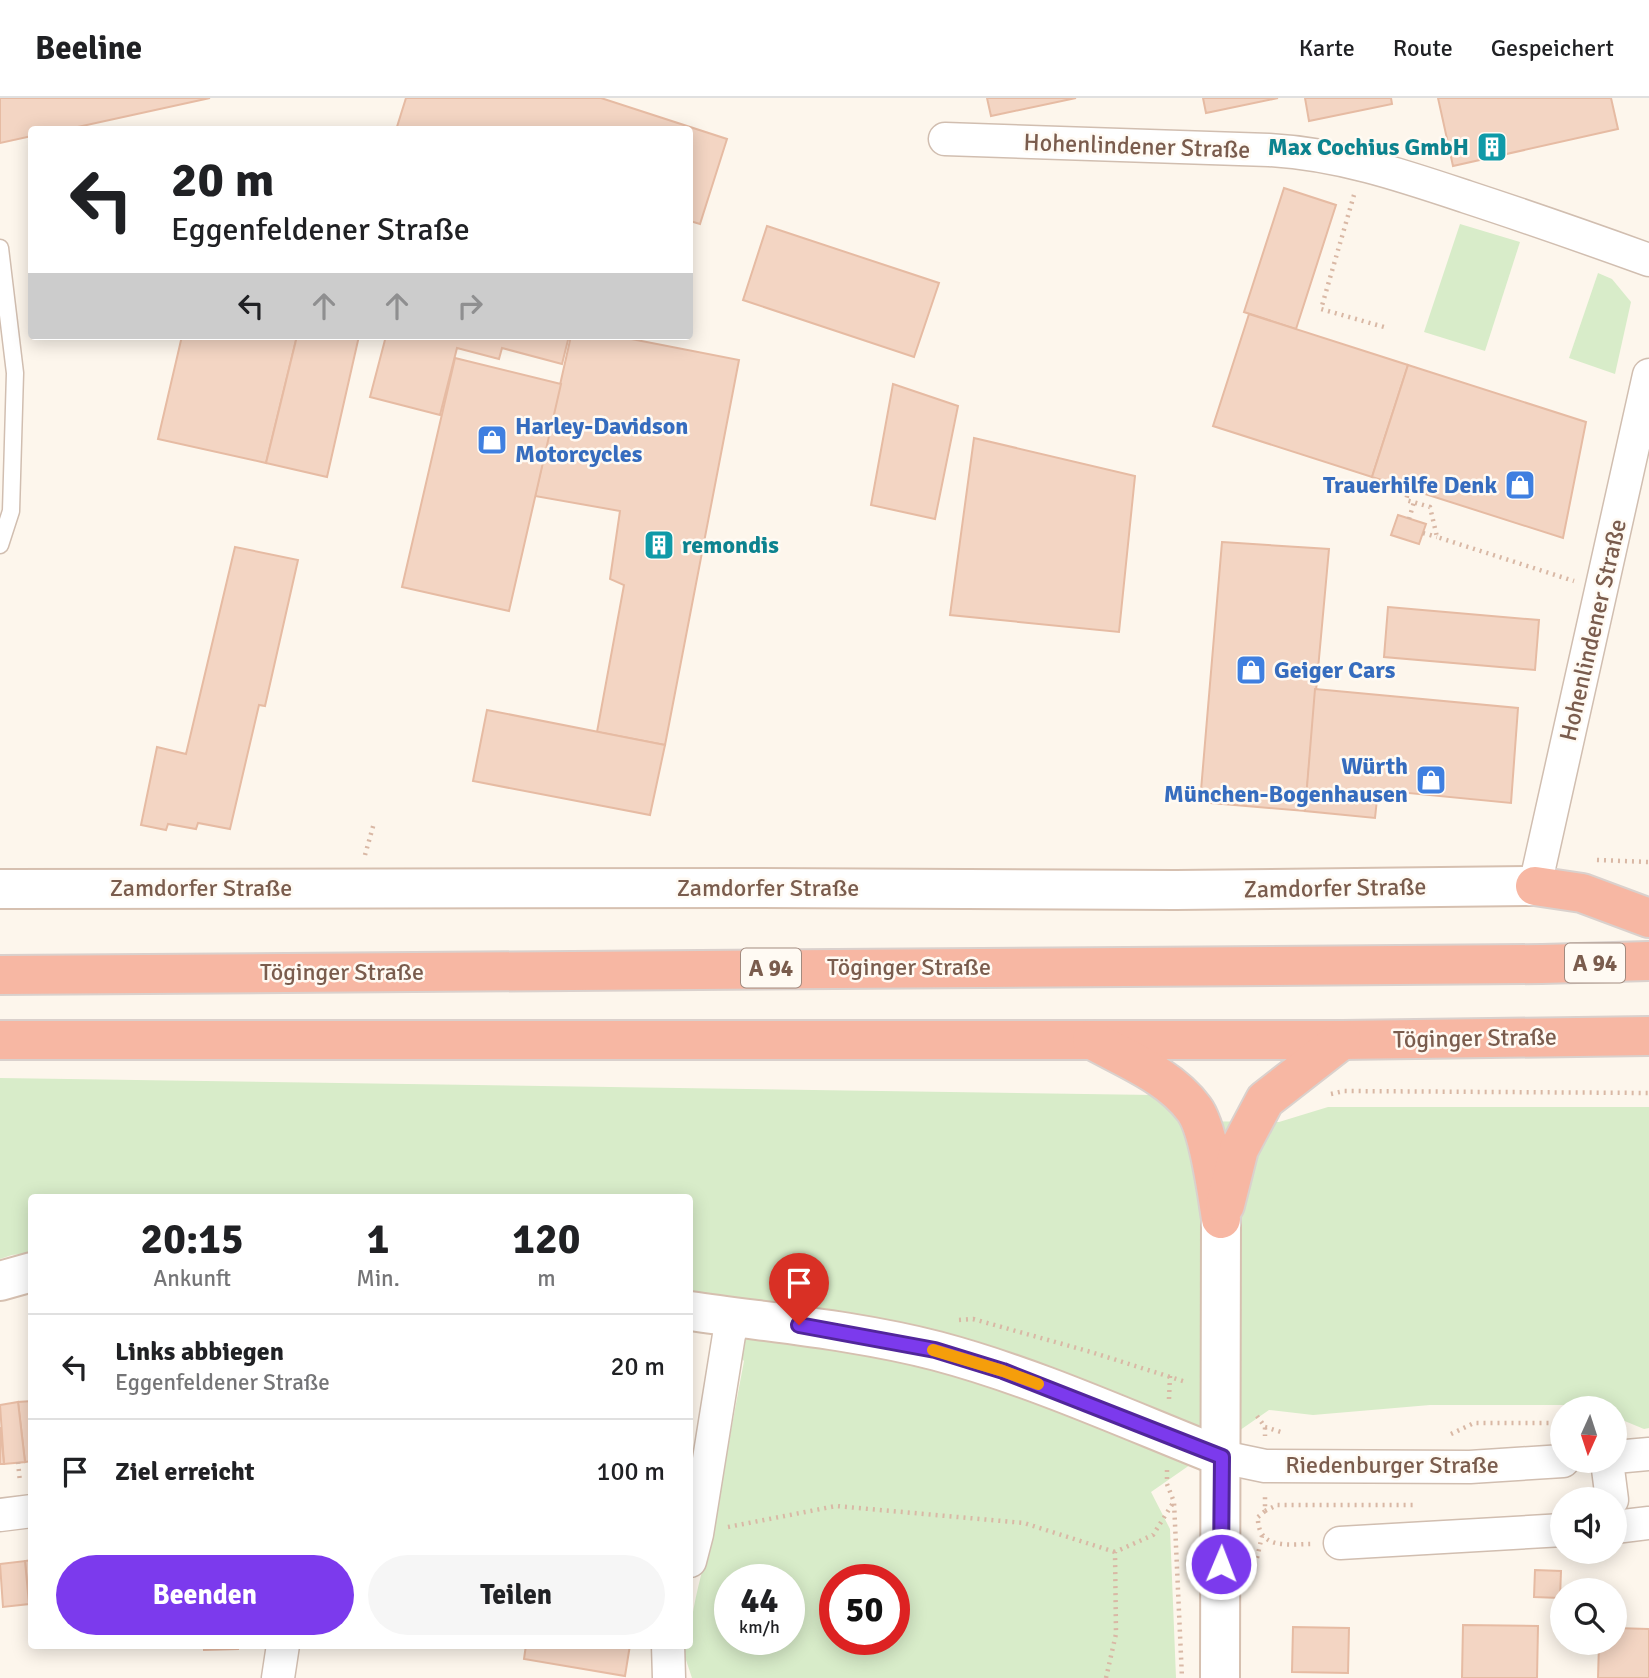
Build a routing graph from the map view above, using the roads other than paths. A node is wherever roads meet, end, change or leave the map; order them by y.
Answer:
1 (945, 139) dead end
2 (0, 248) edge
3 (1649, 260) edge
4 (1649, 374) edge
5 (0, 545) edge
6 (1535, 886) junction
7 (0, 889) edge
8 (1649, 918) edge
9 (1649, 961) edge
10 (0, 975) edge
11 (1649, 1036) edge
12 (1090, 1038) junction
13 (0, 1040) edge
14 (1342, 1040) junction
15 (1221, 1219) junction
16 (28, 1273) edge
17 (0, 1281) edge
18 (693, 1311) edge
19 (736, 1317) junction
20 (1649, 1454) edge
21 (1628, 1456) edge
22 (1222, 1457) junction
23 (1550, 1462) edge
24 (28, 1512) edge
25 (0, 1515) edge
26 (1649, 1523) edge
27 (1627, 1526) edge
28 (1550, 1531) edge
29 (693, 1537) edge
30 (1340, 1543) road end
31 (282, 1649) edge
32 (668, 1649) edge
33 (278, 1678) edge
34 (669, 1678) edge
35 (1220, 1678) edge

1 - 3 street, Hohenlindener Straße
2 - 5 lane
4 - 6 street, Hohenlindener Straße
6 - 7 street, Zamdorfer Straße
6 - 8 highway
9 - 10 highway, Töginger Straße / A 94
11 - 14 highway, Töginger Straße
12 - 13 highway, Töginger Straße
12 - 14 highway, Töginger Straße
12 - 15 highway
14 - 15 highway
15 - 22 street
16 - 17 street
18 - 19 street
19 - 22 street
19 - 29 street
20 - 21 street
22 - 23 street, Riedenburger Straße
22 - 35 street
24 - 25 street
26 - 27 street
28 - 30 street
31 - 33 street
32 - 34 street

